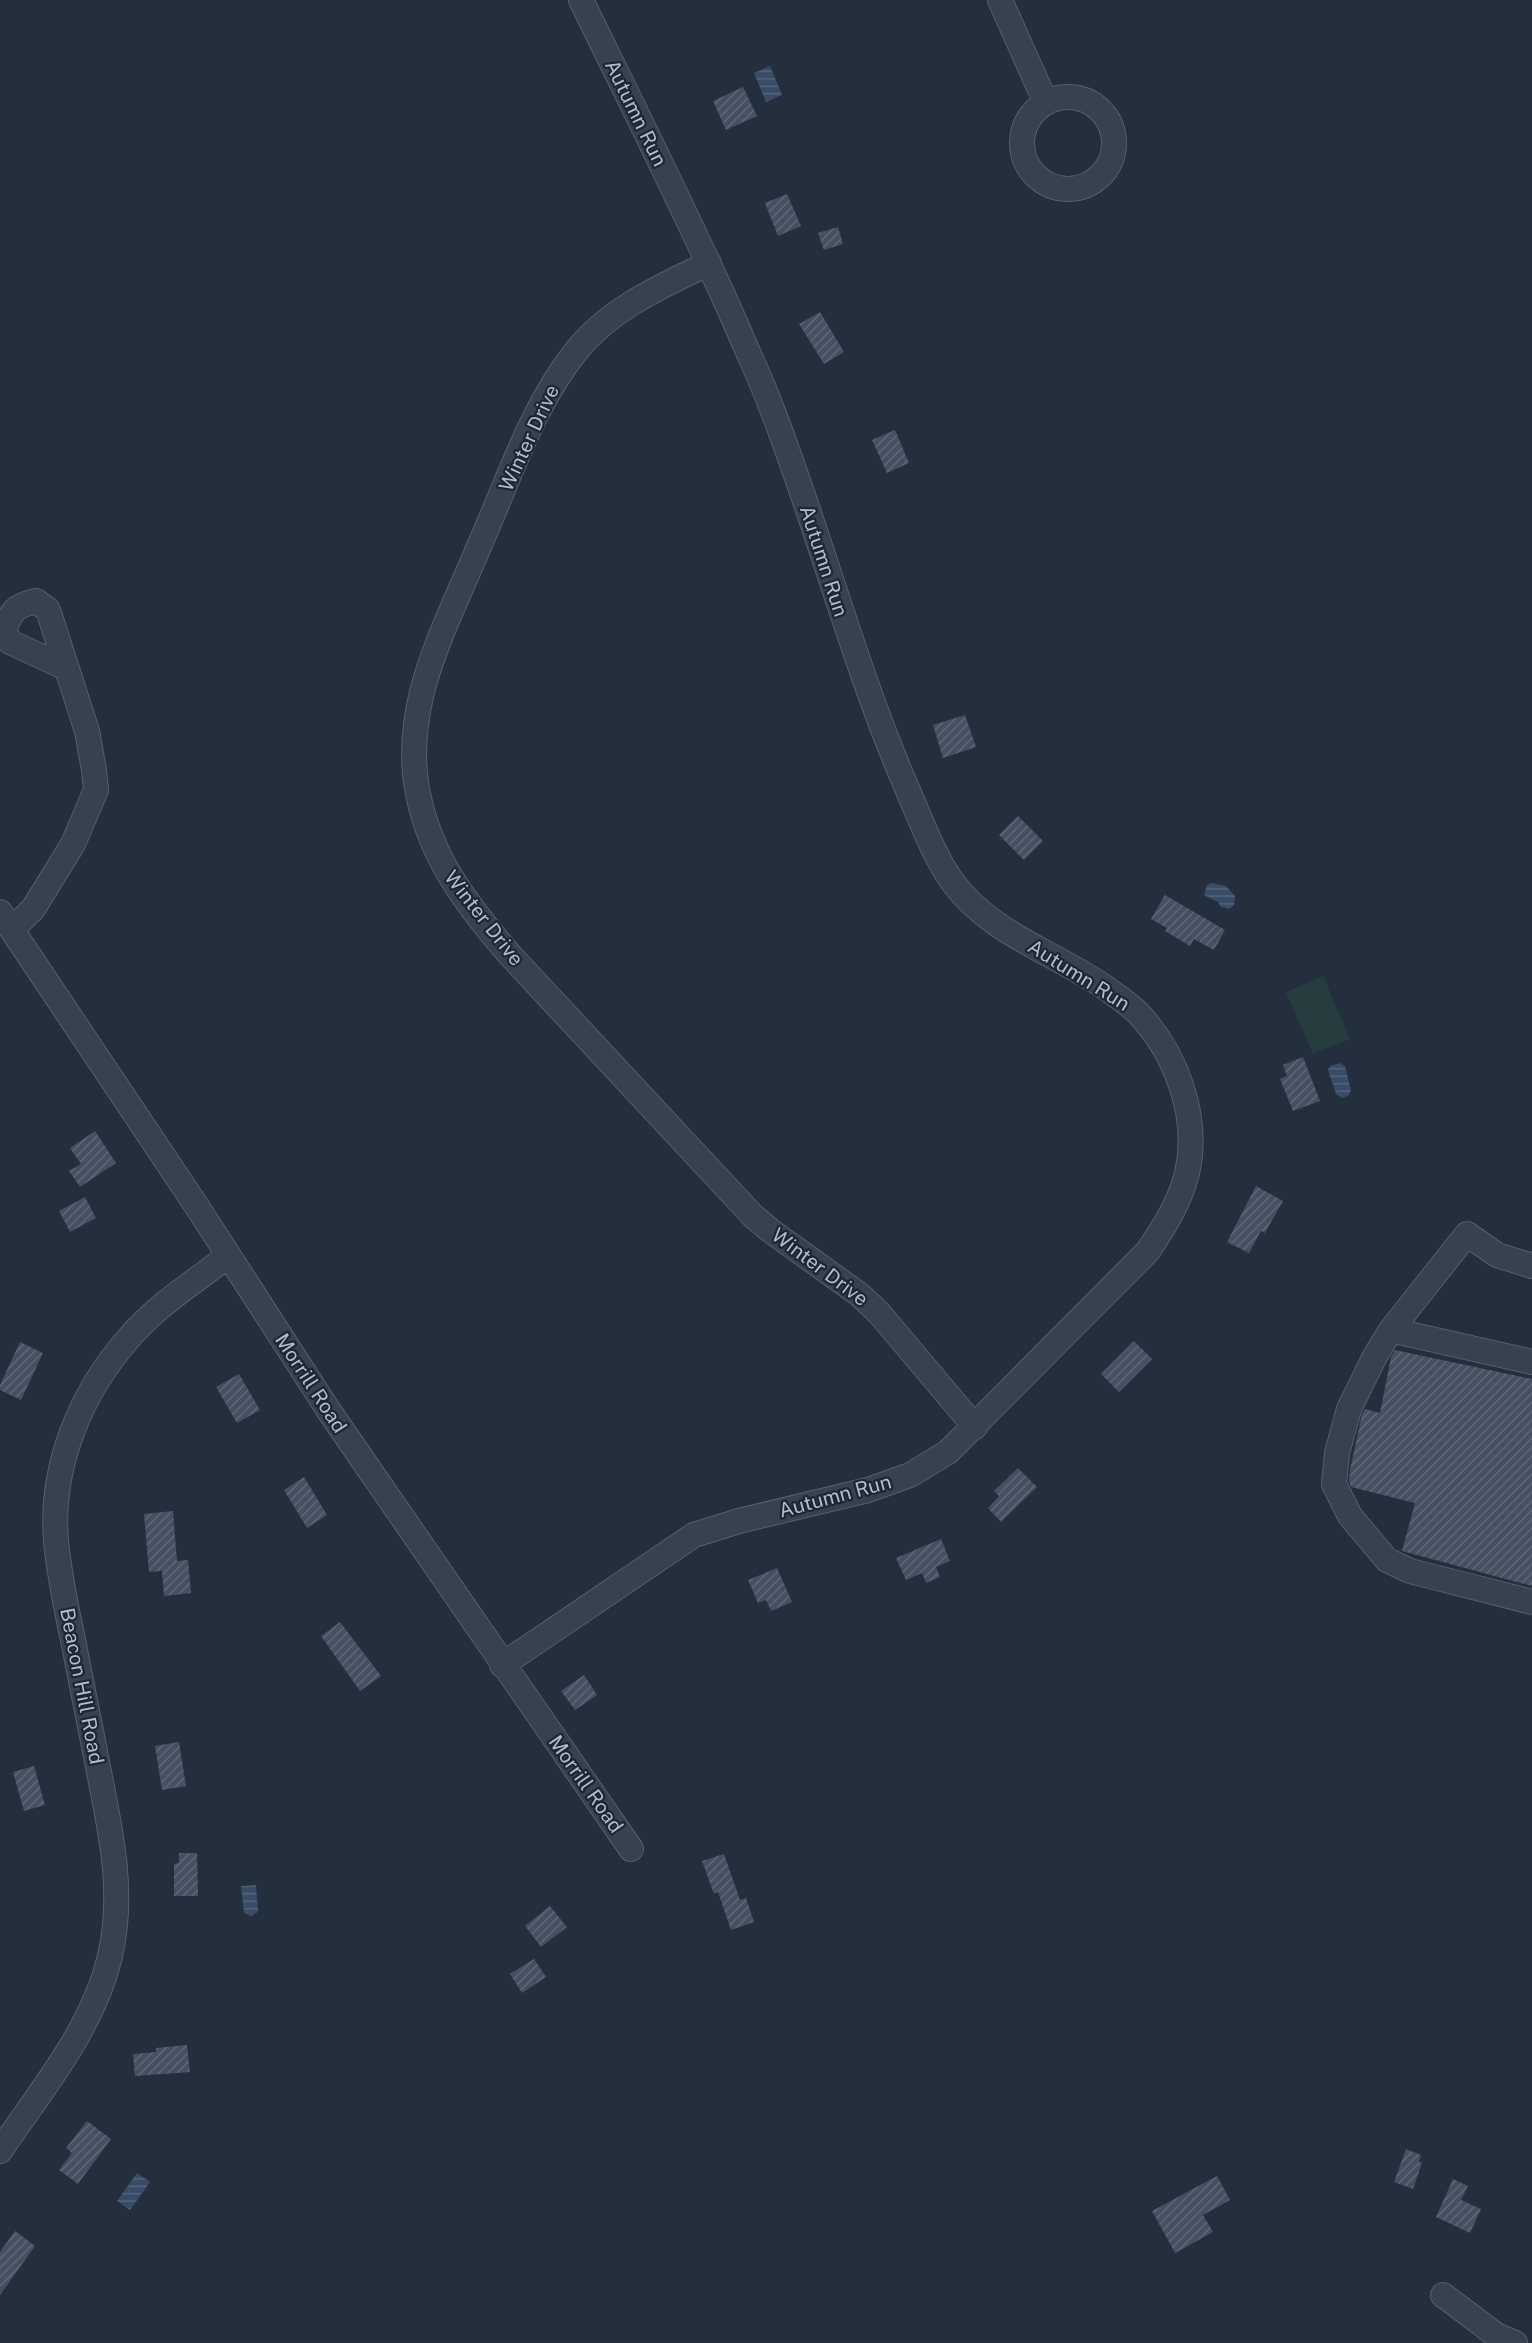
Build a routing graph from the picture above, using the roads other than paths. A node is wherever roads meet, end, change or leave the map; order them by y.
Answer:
1 (581, 0) edge
2 (1000, 0) edge
3 (1046, 103) dead end
4 (709, 263) junction
5 (66, 668) dead end
6 (6, 920) edge
7 (228, 1256) junction
8 (1532, 1266) edge
9 (1391, 1330) junction
10 (1532, 1362) edge
11 (975, 1427) junction
12 (1532, 1602) edge
13 (502, 1665) junction
14 (631, 1849) dead end
15 (0, 2151) edge
16 (1443, 2295) dead end
17 (1515, 2343) edge

1 - 4 street, Autumn Run
2 - 3 street
4 - 11 street, Autumn Run
4 - 11 street, Winter Drive
5 - 6 street
6 - 7 street, Morrill Road
7 - 13 street, Morrill Road
7 - 15 street, Beacon Hill Road
8 - 9 street
9 - 10 street
9 - 12 street
11 - 13 street, Autumn Run
13 - 14 street, Morrill Road
16 - 17 street

